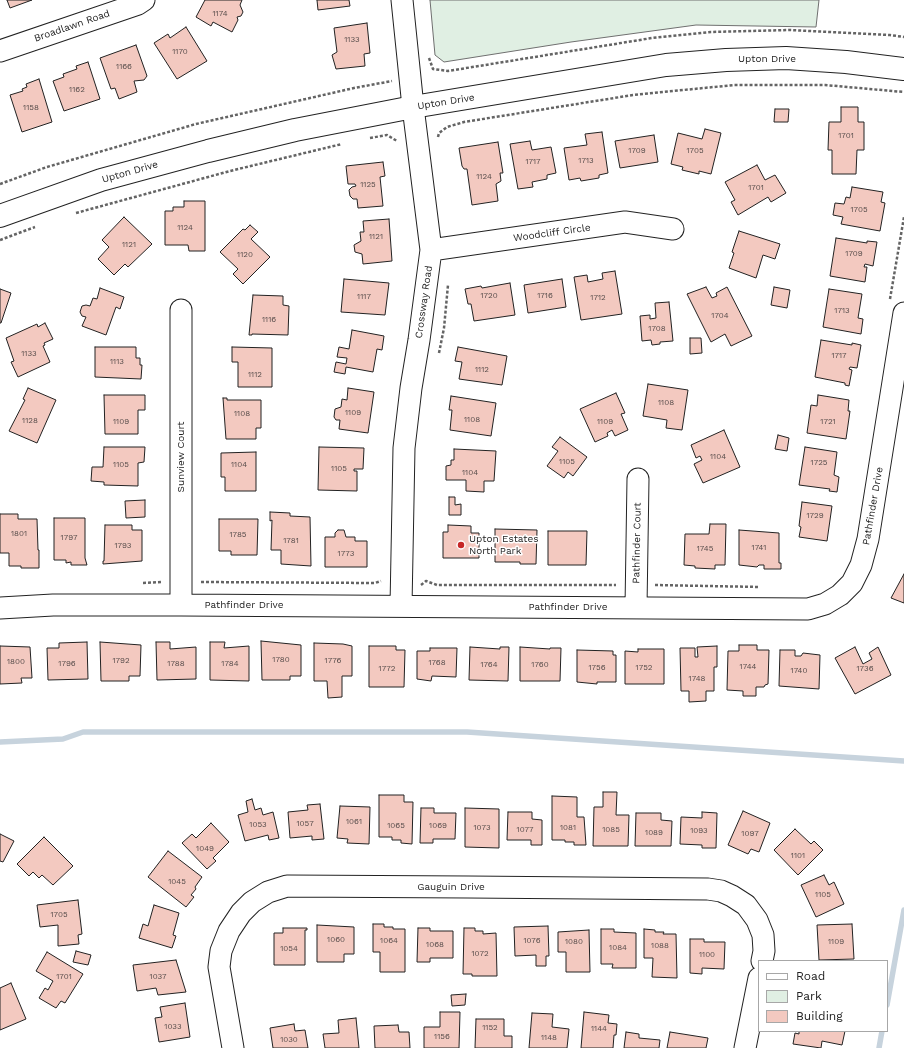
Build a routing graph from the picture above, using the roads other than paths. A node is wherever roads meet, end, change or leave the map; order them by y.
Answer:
1 (144, 0) edge
2 (402, 0) edge
3 (0, 51) edge
4 (904, 69) edge
5 (413, 107) junction
6 (0, 216) edge
7 (673, 229) dead end
8 (431, 250) junction
9 (897, 308) edge
10 (181, 310) dead end
11 (638, 479) dead end
12 (181, 605) junction
13 (401, 606) junction
14 (636, 607) junction
15 (0, 608) edge
16 (762, 960) edge
17 (758, 983) edge
18 (233, 1048) edge
19 (745, 1048) edge

1 - 3 street, Broadlawn Road
2 - 5 street, Crossway Road
4 - 5 main road, Upton Drive
5 - 6 main road, Upton Drive
5 - 8 street, Crossway Road
7 - 8 street, Woodcliff Circle
8 - 13 street, Crossway Road
9 - 14 street, Pathfinder Drive
10 - 12 street, Sunview Court
11 - 14 street, Pathfinder Court
12 - 13 street, Pathfinder Drive
12 - 15 street, Pathfinder Drive
13 - 14 street, Pathfinder Drive
16 - 18 street, Gauguin Drive
17 - 19 street

